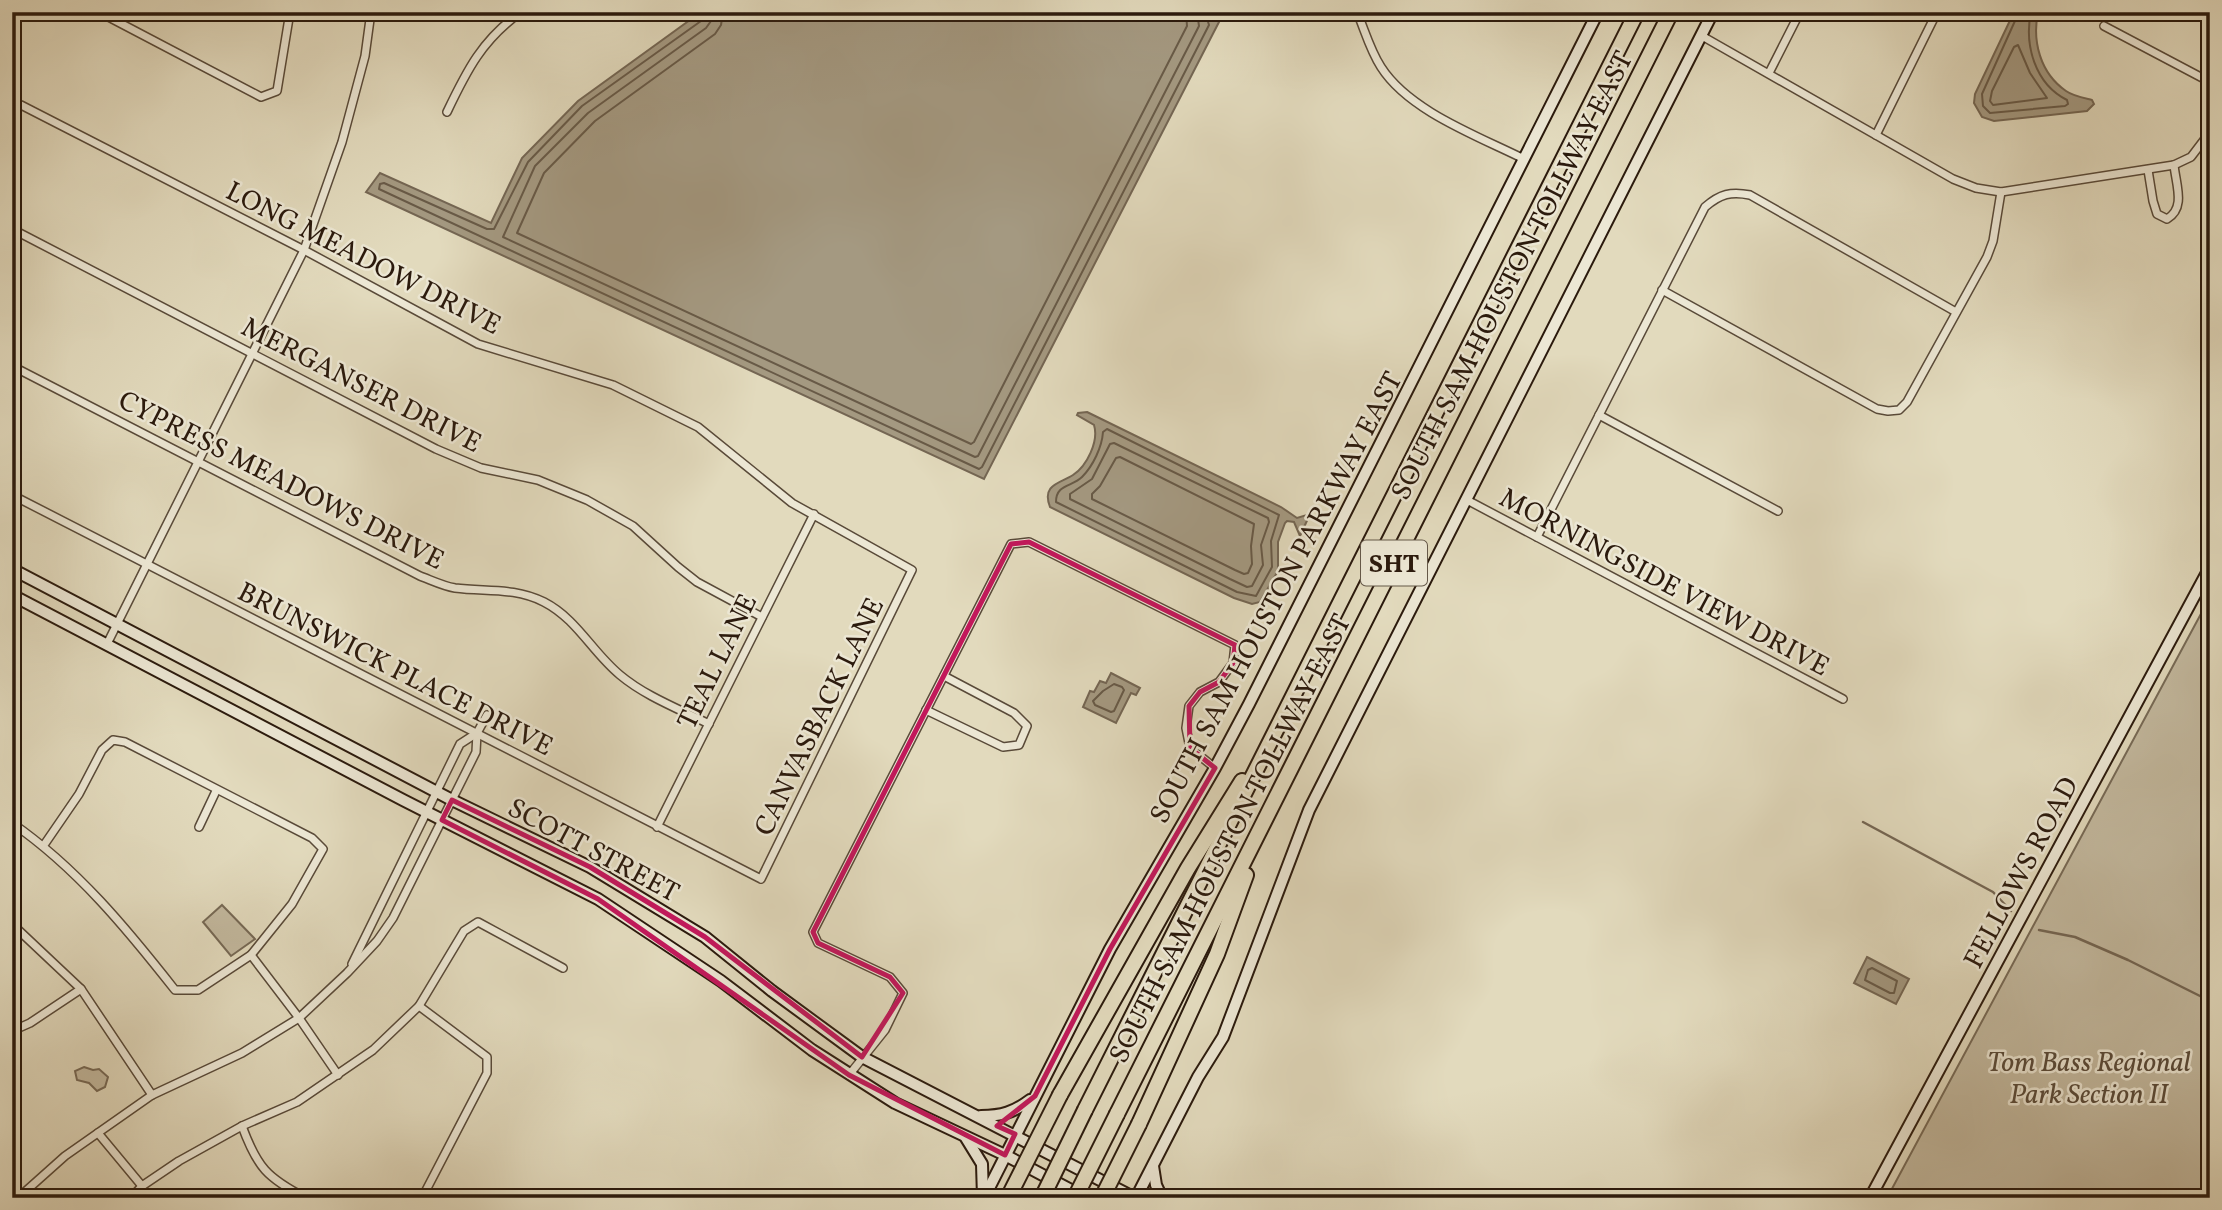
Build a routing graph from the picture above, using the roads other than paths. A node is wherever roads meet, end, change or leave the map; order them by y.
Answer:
1 (99, 12) edge
2 (290, 12) edge
3 (370, 12) edge
4 (521, 12) edge
5 (1357, 12) edge
6 (1598, 12) edge
7 (1637, 12) edge
8 (1671, 12) edge
9 (1713, 12) edge
10 (1800, 12) edge
11 (1937, 12) edge
12 (2104, 26) dead end
13 (1702, 36) junction
14 (1769, 73) junction
15 (2210, 82) edge
16 (12, 104) edge
17 (447, 112) dead end
18 (2210, 132) edge
19 (1876, 135) junction
20 (1524, 159) junction
21 (2174, 165) junction
22 (2148, 170) junction
23 (2001, 192) junction
24 (12, 229) edge
25 (304, 250) junction
26 (1662, 290) junction
27 (1956, 312) junction
28 (254, 353) junction
29 (12, 366) edge
30 (1599, 415) junction
31 (200, 462) junction
32 (12, 495) edge
33 (1466, 500) junction
34 (1778, 511) dead end
35 (814, 514) junction
36 (1537, 537) junction
37 (148, 565) junction
38 (2210, 567) edge
39 (12, 569) edge
40 (912, 570) joint
41 (12, 596) edge
42 (762, 617) junction
43 (118, 624) junction
44 (107, 644) junction
45 (944, 676) junction
46 (1296, 693) junction
47 (1843, 699) dead end
48 (926, 710) junction
49 (486, 715) dead end
50 (709, 724) junction
51 (477, 733) junction
52 (1215, 768) junction
53 (216, 791) junction
54 (437, 792) junction
55 (452, 800) junction
56 (1273, 805) junction
57 (426, 813) junction
58 (442, 820) junction
59 (12, 823) edge
60 (200, 827) dead end
61 (657, 827) junction
62 (44, 845) junction
63 (761, 880) joint
64 (12, 924) edge
65 (251, 955) junction
66 (736, 961) junction
67 (563, 968) dead end
68 (347, 973) junction
69 (721, 981) junction
70 (80, 989) junction
71 (419, 1006) junction
72 (299, 1018) junction
73 (12, 1031) edge
74 (862, 1057) junction
75 (849, 1074) junction
76 (338, 1075) junction
77 (152, 1095) junction
78 (1035, 1096) junction
79 (977, 1116) junction
80 (242, 1126) junction
81 (98, 1133) junction
82 (1015, 1134) junction
83 (967, 1138) junction
84 (1005, 1155) junction
85 (1153, 1166) junction
86 (142, 1186) junction
87 (18, 1198) edge
88 (131, 1198) edge
89 (306, 1198) edge
90 (422, 1198) edge
91 (984, 1198) edge
92 (1008, 1198) edge
93 (1042, 1198) edge
94 (1075, 1198) edge
95 (1086, 1198) edge
96 (1102, 1198) edge
97 (1136, 1198) edge
98 (1162, 1198) edge
99 (1870, 1198) edge

1 - 2 street
3 - 25 street
4 - 17 street
5 - 20 street
6 - 20 main road, SOUTH SAM HOUSTON PARKWAY EAST
7 - 46 highway, SOUTH SAM HOUSTON TOLLWAY EAST / SHT
8 - 56 highway, SOUTH SAM HOUSTON TOLLWAY EAST / SHT
9 - 13 main road
10 - 14 street
11 - 19 street
12 - 15 street
13 - 14 street
13 - 33 main road
14 - 19 street
16 - 25 street, LONG MEADOW DRIVE
18 - 21 street
19 - 23 street
20 - 52 main road, SOUTH SAM HOUSTON PARKWAY EAST
21 - 22 street
21 - 22 street
22 - 23 street
23 - 27 street
24 - 28 street, MERGANSER DRIVE
25 - 28 street
25 - 35 street, LONG MEADOW DRIVE
26 - 27 street
26 - 27 street
26 - 30 street
28 - 31 street
28 - 42 street, MERGANSER DRIVE
29 - 31 street, CYPRESS MEADOWS DRIVE
30 - 34 street
30 - 36 street
31 - 37 street
31 - 50 street, CYPRESS MEADOWS DRIVE
32 - 37 street, BRUNSWICK PLACE DRIVE
33 - 36 street, MORNINGSIDE VIEW DRIVE
33 - 85 main road
35 - 40 street, LONG MEADOW DRIVE
35 - 42 street, TEAL LANE
36 - 47 street, MORNINGSIDE VIEW DRIVE
37 - 43 street
37 - 51 street, BRUNSWICK PLACE DRIVE
38 - 99 main road, FELLOWS ROAD
39 - 43 main road, SCOTT STREET
40 - 63 street, CANVASBACK LANE
41 - 44 main road, SCOTT STREET
42 - 50 street, TEAL LANE
43 - 44 street
43 - 54 main road, SCOTT STREET
44 - 57 main road, SCOTT STREET
45 - 48 street
45 - 48 street
45 - 52 street
46 - 92 highway, bridge
46 - 93 highway, SOUTH SAM HOUSTON TOLLWAY EAST / SHT, bridge
48 - 74 street
49 - 51 street
50 - 61 street, TEAL LANE
51 - 54 street
51 - 55 street
51 - 61 street, BRUNSWICK PLACE DRIVE
52 - 78 main road, SOUTH SAM HOUSTON PARKWAY EAST
53 - 60 street
53 - 62 street
53 - 65 street
54 - 55 main road, SCOTT STREET
54 - 57 street
55 - 58 street
55 - 66 main road, SCOTT STREET
56 - 94 highway, SOUTH SAM HOUSTON TOLLWAY EAST / SHT, bridge
56 - 96 highway, bridge
57 - 58 main road, SCOTT STREET
57 - 68 street
58 - 68 street
58 - 69 main road, SCOTT STREET
59 - 62 street
61 - 63 street, BRUNSWICK PLACE DRIVE
62 - 65 street
64 - 70 street
65 - 72 street
66 - 69 main road
66 - 74 main road, SCOTT STREET
67 - 71 street
68 - 72 street
69 - 75 main road, SCOTT STREET
70 - 73 street
70 - 77 street
71 - 76 street
71 - 90 street
72 - 76 street
72 - 77 street
74 - 75 street
74 - 79 main road, SCOTT STREET
75 - 83 main road, SCOTT STREET
76 - 80 street
77 - 81 street
78 - 79 main road
78 - 82 main road, SOUTH SAM HOUSTON PARKWAY EAST
79 - 82 main road, SCOTT STREET
80 - 86 street
80 - 89 street
81 - 86 street
81 - 87 street
82 - 84 main road, SOUTH SAM HOUSTON PARKWAY EAST
82 - 97 main road, SCOTT STREET
83 - 84 main road, SCOTT STREET
83 - 91 main road
84 - 91 main road, SOUTH SAM HOUSTON PARKWAY EAST
84 - 95 main road, SCOTT STREET
85 - 97 main road
85 - 98 main road
86 - 88 street

